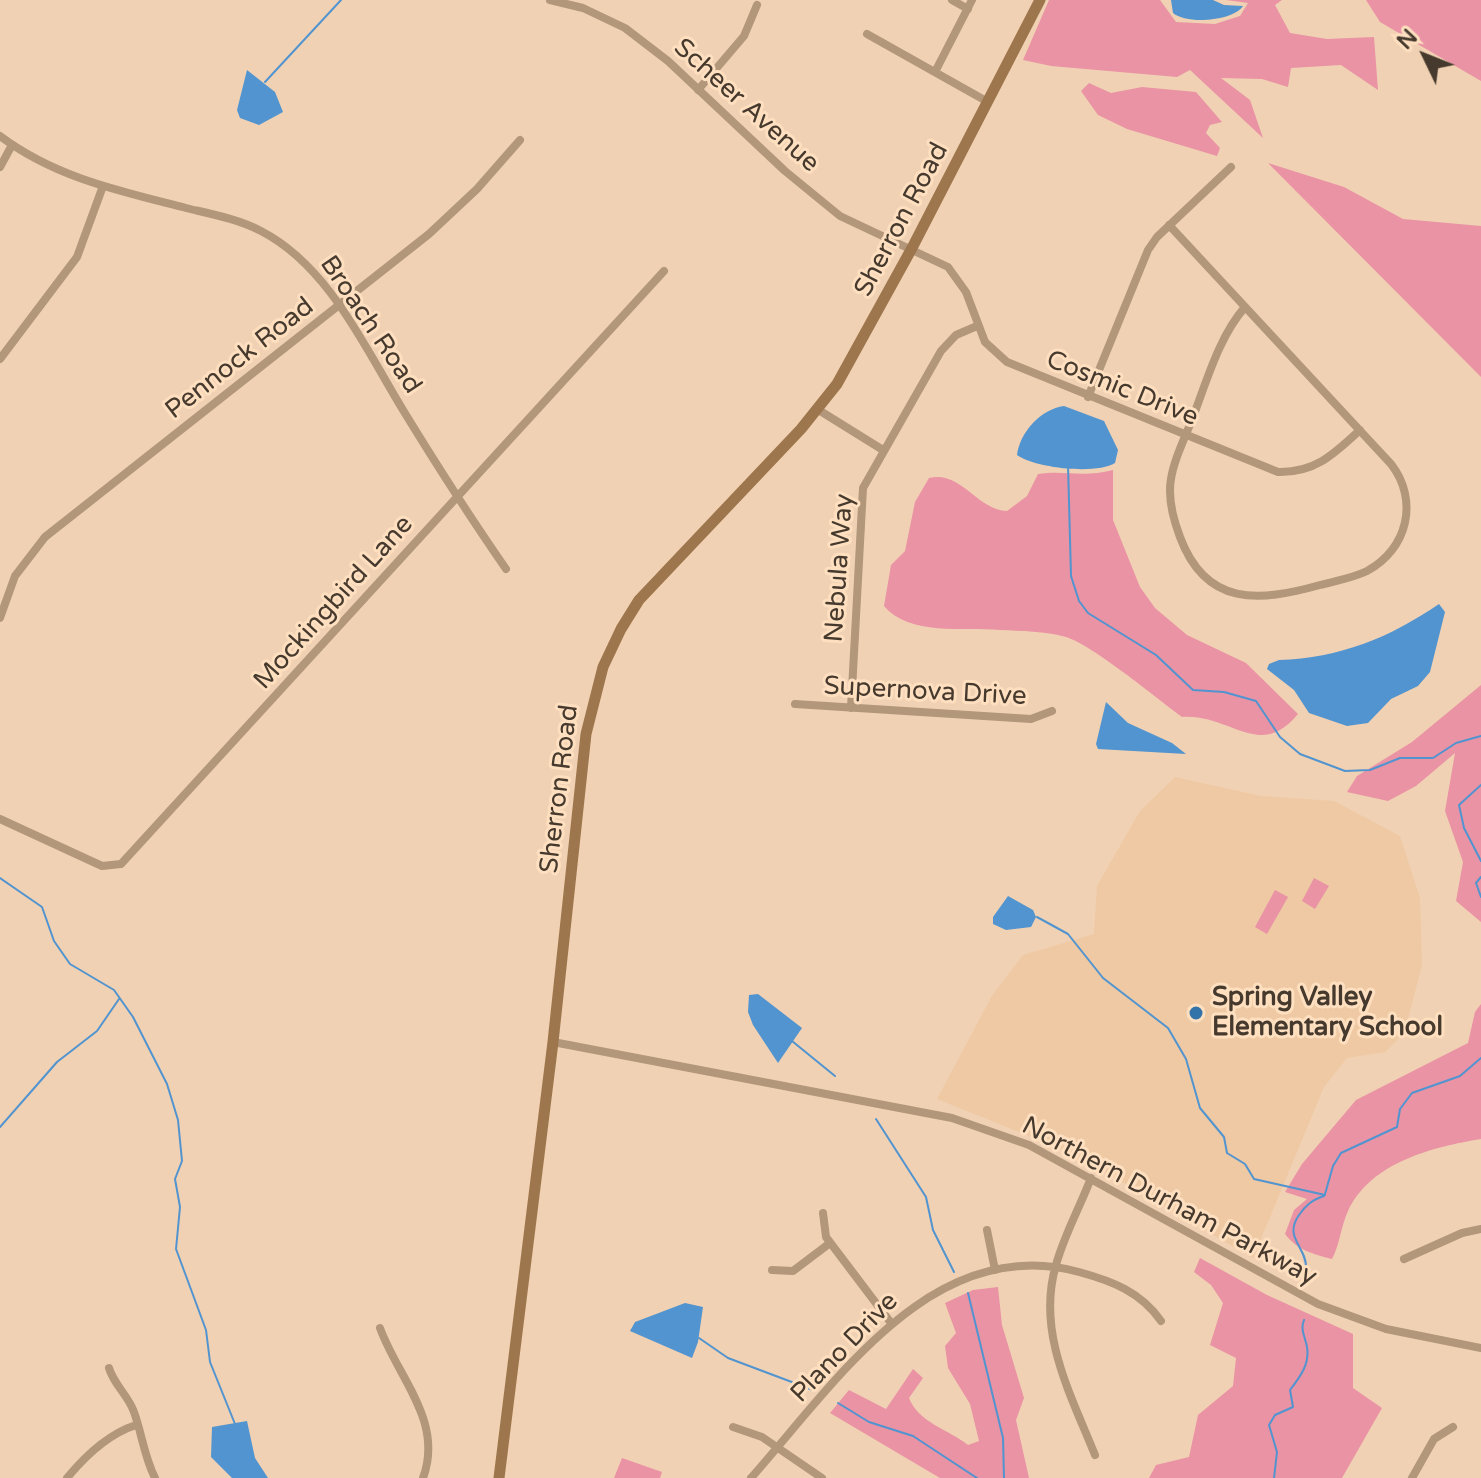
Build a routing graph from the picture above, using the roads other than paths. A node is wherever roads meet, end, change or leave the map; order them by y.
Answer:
1 (550, 0) edge
2 (952, 0) edge
3 (1040, 0) edge
4 (970, 4) edge
5 (757, 5) dead end
6 (867, 34) dead end
7 (935, 72) junction
8 (698, 90) junction
9 (988, 102) junction
10 (0, 136) edge
11 (520, 140) dead end
12 (12, 145) junction
13 (0, 167) edge
14 (1231, 167) dead end
15 (103, 186) junction
16 (1169, 225) junction
17 (912, 248) junction
18 (664, 271) dead end
19 (338, 307) junction
20 (1245, 307) junction
21 (977, 326) junction
22 (0, 359) edge
23 (1088, 397) junction
24 (817, 409) junction
25 (1360, 430) junction
26 (1185, 437) junction
27 (883, 450) junction
28 (457, 499) junction
29 (506, 569) dead end
30 (0, 618) edge
31 (795, 704) dead end
32 (851, 708) junction
33 (1052, 711) dead end
34 (0, 819) edge
35 (553, 1042) junction
36 (1091, 1178) junction
37 (823, 1213) dead end
38 (1481, 1229) edge
39 (987, 1230) dead end
40 (830, 1243) junction
41 (1404, 1259) dead end
42 (1055, 1267) junction
43 (772, 1270) dead end
44 (995, 1270) junction
45 (1161, 1321) dead end
46 (891, 1323) junction
47 (380, 1328) dead end
48 (1481, 1348) edge
49 (109, 1368) dead end
50 (136, 1425) junction
51 (733, 1427) dead end
52 (1453, 1427) dead end
53 (778, 1448) junction
54 (1095, 1455) dead end
55 (67, 1478) edge
56 (155, 1478) edge
57 (423, 1478) edge
58 (499, 1478) edge
59 (751, 1478) edge
60 (822, 1478) edge
61 (1412, 1478) edge

1 - 8 street, Scheer Avenue
2 - 4 street
3 - 9 main road, Sherron Road
4 - 7 street
5 - 8 street
6 - 7 street
7 - 9 street
8 - 17 street, Scheer Avenue
9 - 17 main road, Sherron Road
10 - 12 street, Broach Road
11 - 19 street, Pennock Road
12 - 13 street
12 - 15 street, Broach Road
14 - 16 street
15 - 19 street, Broach Road
15 - 22 street
16 - 20 street
16 - 23 street
17 - 21 street, Cosmic Drive
17 - 24 main road, Sherron Road
18 - 28 street, Mockingbird Lane
19 - 28 street, Broach Road
19 - 30 street, Pennock Road
20 - 25 street
20 - 26 street
21 - 23 street, Cosmic Drive
21 - 27 street, Nebula Way
23 - 26 street, Cosmic Drive
24 - 27 street
24 - 35 main road, Sherron Road
25 - 26 street, Cosmic Drive
25 - 26 street
27 - 32 street, Nebula Way
28 - 29 street, Broach Road
28 - 34 street, Mockingbird Lane
31 - 32 street, Supernova Drive
32 - 33 street, Supernova Drive
35 - 36 street, Northern Durham Parkway
35 - 58 main road, Sherron Road
36 - 42 street
36 - 48 street, Northern Durham Parkway
37 - 40 street
38 - 41 street
39 - 44 street
40 - 43 street
40 - 46 street
42 - 44 street, Plano Drive
42 - 45 street, Plano Drive
42 - 54 street
44 - 46 street, Plano Drive
46 - 53 street, Plano Drive
47 - 57 street
49 - 50 street
50 - 55 street
50 - 56 street
51 - 53 street
52 - 61 street
53 - 59 street, Plano Drive
53 - 60 street

